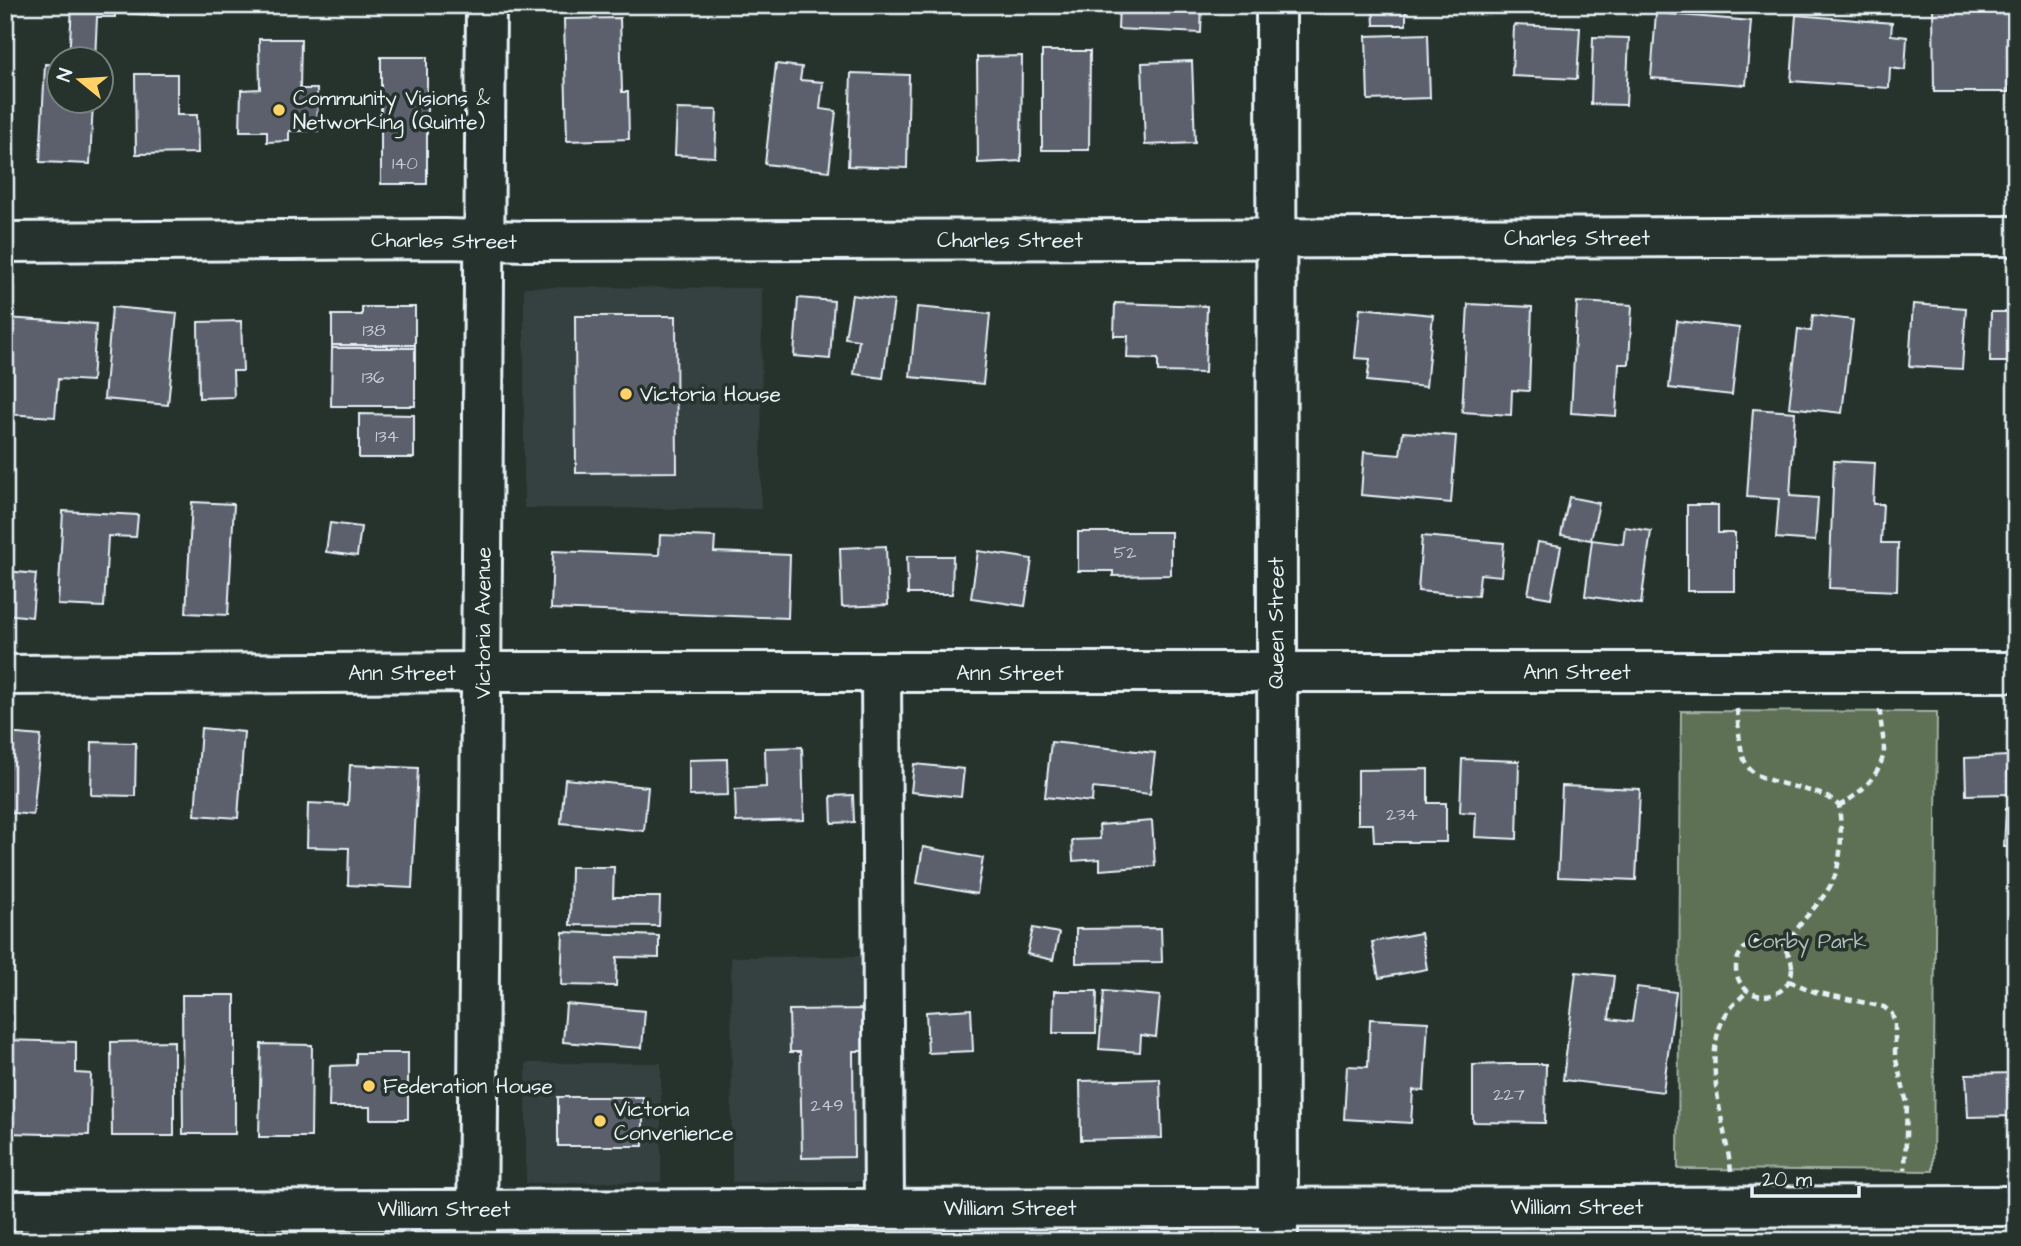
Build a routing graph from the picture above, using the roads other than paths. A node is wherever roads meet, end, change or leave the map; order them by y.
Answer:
1 (486, 5) edge
2 (1276, 5) edge
3 (2016, 236) edge
4 (1276, 239) junction
5 (485, 241) junction
6 (5, 242) edge
7 (482, 672) junction
8 (2016, 672) edge
9 (881, 673) junction
10 (1276, 673) junction
11 (5, 675) edge
12 (2016, 1206) edge
13 (884, 1208) junction
14 (5, 1211) edge
15 (1278, 1224) edge
16 (477, 1225) edge

1 - 5 street, Victoria Avenue
2 - 4 street, Queen Street
3 - 4 street, Charles Street
4 - 5 street, Charles Street
4 - 10 street, Queen Street
5 - 6 street, Charles Street
5 - 7 street, Victoria Avenue
7 - 9 street, Ann Street
7 - 11 street, Ann Street
7 - 16 street, Victoria Avenue
8 - 10 street, Ann Street
9 - 10 street, Ann Street
9 - 13 street
10 - 15 street, Queen Street
12 - 15 street, William Street
13 - 15 street, William Street
13 - 16 street, William Street
14 - 16 street, William Street

